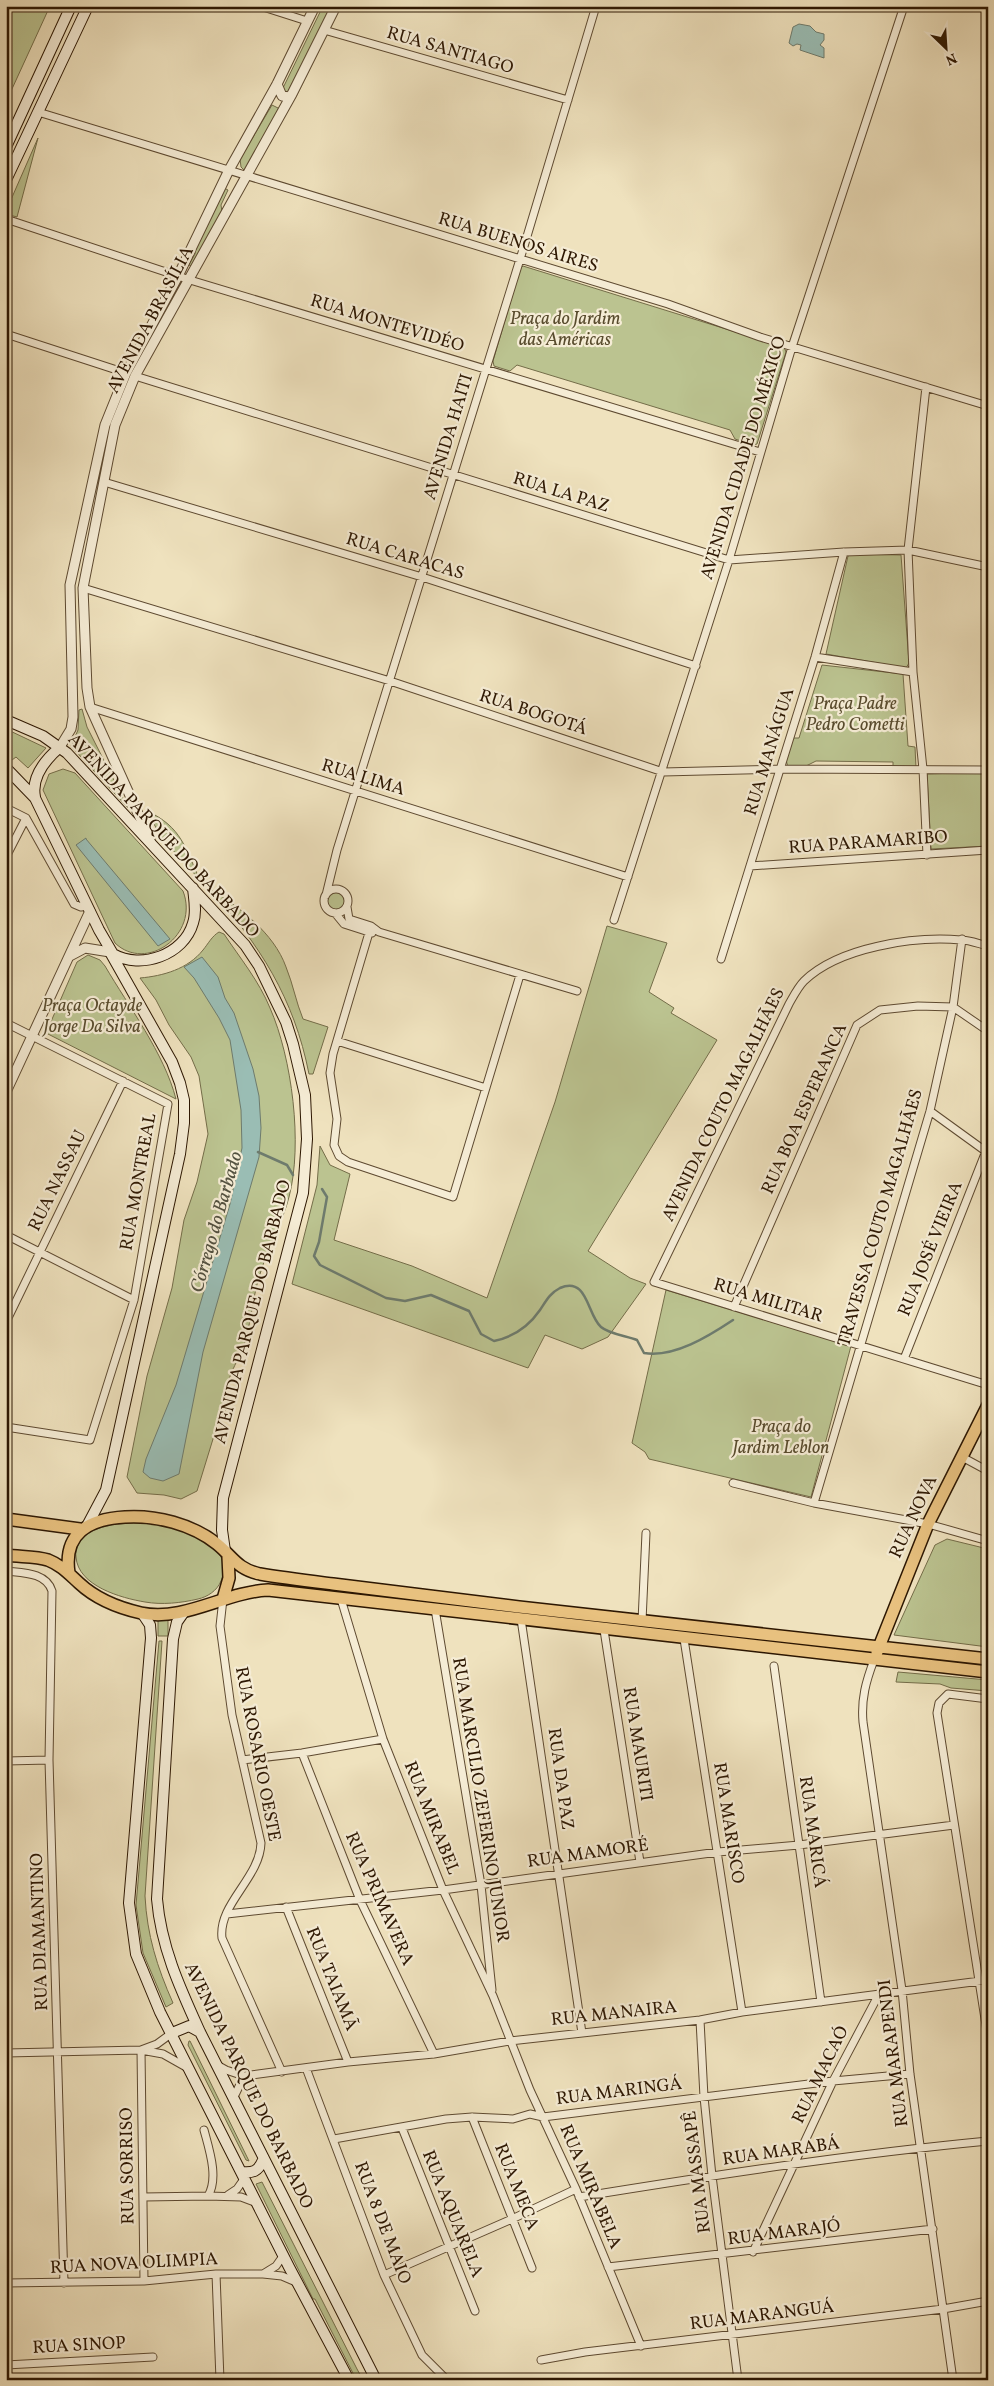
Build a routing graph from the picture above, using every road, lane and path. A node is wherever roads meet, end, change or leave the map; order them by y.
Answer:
1 (71, 6) edge
2 (88, 6) edge
3 (260, 6) edge
4 (315, 6) edge
5 (336, 6) edge
6 (596, 6) edge
7 (904, 6) edge
8 (308, 21) junction
9 (324, 30) junction
10 (277, 84) junction
11 (292, 94) junction
12 (568, 100) junction
13 (267, 103) junction
14 (284, 108) junction
15 (38, 112) junction
16 (6, 147) edge
17 (230, 170) junction
18 (247, 175) junction
19 (6, 180) edge
20 (6, 219) edge
21 (520, 260) junction
22 (178, 276) junction
23 (190, 280) junction
24 (149, 329) junction
25 (6, 334) edge
26 (159, 334) junction
27 (792, 347) junction
28 (486, 370) junction
29 (126, 372) junction
30 (135, 376) junction
31 (926, 387) junction
32 (988, 406) edge
33 (760, 452) junction
34 (96, 458) junction
35 (108, 460) junction
36 (453, 476) junction
37 (104, 482) junction
38 (908, 550) junction
39 (844, 552) junction
40 (729, 560) junction
41 (988, 567) edge
42 (422, 577) junction
43 (83, 588) junction
44 (815, 657) junction
45 (696, 666) junction
46 (913, 672) junction
47 (390, 680) junction
48 (90, 707) junction
49 (6, 720) edge
50 (60, 747) junction
51 (6, 768) edge
52 (781, 769) junction
53 (923, 769) junction
54 (988, 770) edge
55 (663, 772) junction
56 (355, 791) junction
57 (35, 798) junction
58 (6, 808) edge
59 (26, 818) junction
60 (151, 843) junction
61 (988, 850) edge
62 (927, 854) junction
63 (6, 857) edge
64 (750, 866) junction
65 (330, 877) junction
66 (628, 877) junction
67 (193, 888) junction
68 (338, 889) junction
69 (326, 895) junction
70 (347, 907) junction
71 (89, 909) junction
72 (335, 913) junction
73 (614, 920) dead end
74 (370, 929) junction
75 (962, 940) junction
76 (988, 946) edge
77 (110, 952) junction
78 (70, 956) junction
79 (721, 959) dead end
80 (520, 975) junction
81 (577, 991) dead end
82 (953, 1007) junction
83 (6, 1023) edge
84 (988, 1030) edge
85 (34, 1036) junction
86 (337, 1041) junction
87 (124, 1081) junction
88 (486, 1088) junction
89 (6, 1092) edge
90 (930, 1111) junction
91 (987, 1152) edge
92 (6, 1235) edge
93 (40, 1252) junction
94 (654, 1282) joint
95 (134, 1300) junction
96 (734, 1307) junction
97 (6, 1322) edge
98 (859, 1345) junction
99 (904, 1358) junction
100 (988, 1385) edge
101 (988, 1405) edge
102 (6, 1427) edge
103 (962, 1456) junction
104 (988, 1471) edge
105 (733, 1484) dead end
106 (814, 1503) junction
107 (6, 1519) edge
108 (928, 1524) junction
109 (84, 1527) junction
110 (646, 1533) dead end
111 (988, 1541) edge
112 (226, 1554) junction
113 (6, 1555) edge
114 (6, 1571) edge
115 (69, 1573) junction
116 (224, 1599) junction
117 (342, 1599) junction
118 (435, 1609) junction
119 (184, 1612) junction
120 (142, 1613) junction
121 (521, 1619) junction
122 (642, 1620) junction
123 (604, 1630) junction
124 (684, 1639) junction
125 (879, 1647) junction
126 (988, 1659) edge
127 (874, 1660) junction
128 (774, 1666) dead end
129 (988, 1672) edge
130 (988, 1699) edge
131 (383, 1739) junction
132 (302, 1753) junction
133 (49, 1760) junction
134 (242, 1760) junction
135 (6, 1761) edge
136 (954, 1825) junction
137 (879, 1836) junction
138 (799, 1845) junction
139 (718, 1852) junction
140 (640, 1862) junction
141 (559, 1873) junction
142 (481, 1885) junction
143 (443, 1890) junction
144 (360, 1900) junction
145 (286, 1907) junction
146 (227, 1914) junction
147 (984, 1980) edge
148 (902, 1990) junction
149 (879, 1994) junction
150 (493, 1996) junction
151 (821, 2002) junction
152 (742, 2012) junction
153 (700, 2020) junction
154 (200, 2032) junction
155 (172, 2033) junction
156 (582, 2033) junction
157 (988, 2038) edge
158 (510, 2041) junction
159 (141, 2050) junction
160 (59, 2052) junction
161 (6, 2053) edge
162 (434, 2054) junction
163 (348, 2062) junction
164 (216, 2064) junction
165 (306, 2068) junction
166 (191, 2070) junction
167 (282, 2072) junction
168 (910, 2074) junction
169 (244, 2076) junction
170 (833, 2081) junction
171 (704, 2097) junction
172 (233, 2099) junction
173 (472, 2116) junction
174 (543, 2117) junction
175 (402, 2128) junction
176 (204, 2130) dead end
177 (334, 2139) junction
178 (988, 2141) edge
179 (921, 2147) junction
180 (263, 2160) junction
181 (793, 2166) junction
182 (242, 2175) junction
183 (712, 2176) junction
184 (576, 2188) junction
185 (208, 2196) junction
186 (227, 2196) junction
187 (144, 2197) junction
188 (579, 2197) junction
189 (256, 2203) junction
190 (512, 2219) junction
191 (933, 2229) junction
192 (448, 2247) junction
193 (753, 2252) junction
194 (724, 2255) junction
195 (283, 2256) junction
196 (608, 2267) junction
197 (532, 2268) dead end
198 (216, 2274) junction
199 (262, 2274) junction
200 (384, 2275) junction
201 (144, 2281) junction
202 (296, 2282) junction
203 (6, 2283) edge
204 (64, 2283) junction
205 (988, 2301) edge
206 (943, 2309) junction
207 (475, 2310) dead end
208 (731, 2335) junction
209 (642, 2346) junction
210 (153, 2357) dead end
211 (541, 2360) dead end
212 (6, 2365) edge
213 (220, 2380) edge
214 (349, 2380) edge
215 (376, 2380) edge
216 (447, 2380) edge
217 (738, 2380) edge
218 (953, 2380) edge

1 - 16 main road
2 - 15 main road
3 - 8 street
4 - 8 street, AVENIDA BRASÍLIA
5 - 9 street, AVENIDA BRASÍLIA
6 - 12 street, AVENIDA HAITI
7 - 27 street, AVENIDA CIDADE DO MÉXICO
8 - 10 street, AVENIDA BRASÍLIA
9 - 11 street, AVENIDA BRASÍLIA
9 - 12 street, RUA SANTIAGO
10 - 11 street
10 - 13 street, AVENIDA BRASÍLIA
11 - 14 street, AVENIDA BRASÍLIA
12 - 21 street, AVENIDA HAITI
13 - 14 street
13 - 17 street, AVENIDA BRASÍLIA
14 - 18 street, AVENIDA BRASÍLIA
15 - 17 street, RUA BUENOS AIRES
15 - 19 main road
17 - 18 street, RUA BUENOS AIRES
17 - 22 street, AVENIDA BRASÍLIA
18 - 21 street, RUA BUENOS AIRES
18 - 23 street, AVENIDA BRASÍLIA
20 - 22 street, RUA MONTEVIDÉO
21 - 27 street, RUA BUENOS AIRES
21 - 28 street, AVENIDA HAITI
22 - 23 street, RUA MONTEVIDÉO
22 - 24 street, AVENIDA BRASÍLIA
23 - 26 street, AVENIDA BRASÍLIA
23 - 28 street, RUA MONTEVIDÉO
24 - 26 street
24 - 29 street, AVENIDA BRASÍLIA
25 - 29 street
26 - 30 street, AVENIDA BRASÍLIA
27 - 31 street, RUA BUENOS AIRES
27 - 33 street, AVENIDA CIDADE DO MÉXICO
28 - 33 street, RUA MONTEVIDÉO
28 - 36 street, AVENIDA HAITI
29 - 34 street, AVENIDA BRASÍLIA
30 - 35 street, AVENIDA BRASÍLIA
30 - 36 street, RUA LA PAZ
31 - 32 street, RUA BUENOS AIRES
31 - 38 street
33 - 40 street, AVENIDA CIDADE DO MÉXICO
34 - 35 street
34 - 50 street, AVENIDA BRASÍLIA
35 - 37 street, AVENIDA BRASÍLIA
36 - 40 street, RUA LA PAZ
36 - 42 street, AVENIDA HAITI
37 - 42 street, RUA CARACAS
37 - 43 street, AVENIDA BRASÍLIA
38 - 39 street, RUA LA PAZ
38 - 41 street, RUA LA PAZ
38 - 46 street
39 - 40 street, RUA LA PAZ
39 - 44 street, RUA MANÁGUA
40 - 45 street, AVENIDA CIDADE DO MÉXICO
42 - 45 street, RUA CARACAS
42 - 47 street, AVENIDA HAITI
43 - 47 street, RUA BOGOTÁ
43 - 48 street, AVENIDA BRASÍLIA
44 - 46 street
44 - 52 street, RUA MANÁGUA
45 - 55 street, AVENIDA CIDADE DO MÉXICO
46 - 53 street
47 - 55 street, RUA BOGOTÁ
47 - 56 street, AVENIDA HAITI
48 - 56 street, RUA LIMA
48 - 60 street, AVENIDA BRASÍLIA
49 - 50 main road, AVENIDA PARQUE DO BARBADO
50 - 57 main road
50 - 60 main road, AVENIDA PARQUE DO BARBADO
51 - 57 main road
52 - 53 street, RUA BOGOTÁ
52 - 55 street, RUA BOGOTÁ
52 - 64 street, RUA MANÁGUA
53 - 54 street, RUA BOGOTÁ
53 - 62 street
55 - 66 street, AVENIDA CIDADE DO MÉXICO
56 - 65 street, AVENIDA HAITI
56 - 66 street, RUA LIMA
57 - 71 main road
58 - 59 street
59 - 63 street
59 - 71 street
60 - 67 main road, AVENIDA PARQUE DO BARBADO
61 - 62 street, RUA PARAMARIBO
62 - 64 street, RUA PARAMARIBO
64 - 79 street, RUA MANÁGUA
65 - 68 street
65 - 69 street, AVENIDA HAITI
66 - 73 street, AVENIDA CIDADE DO MÉXICO
67 - 77 main road
67 - 112 main road, AVENIDA PARQUE DO BARBADO
68 - 69 street
68 - 70 street
69 - 72 street
70 - 72 street
70 - 74 street
71 - 77 main road
71 - 78 street
72 - 74 street
74 - 80 street
74 - 86 street
75 - 76 street, AVENIDA COUTO MAGALHÃES
75 - 82 street, TRAVESSA COUTO MAGALHÃES
75 - 94 street, AVENIDA COUTO MAGALHÃES
77 - 78 street
77 - 109 main road
78 - 85 street
80 - 81 street
80 - 88 street
82 - 84 street
82 - 90 street, TRAVESSA COUTO MAGALHÃES
82 - 96 street, RUA BOA ESPERANCA
83 - 85 street, RUA MONTREAL
85 - 87 street, RUA MONTREAL
85 - 89 street
86 - 88 street
86 - 88 street
87 - 93 street, RUA NASSAU
87 - 95 street, RUA MONTREAL
90 - 91 street
90 - 98 street, TRAVESSA COUTO MAGALHÃES
91 - 99 street, RUA JOSÉ VIEIRA
92 - 93 street
93 - 95 street
93 - 97 street, RUA NASSAU
94 - 96 street, RUA MILITAR
95 - 102 street, RUA MONTREAL
96 - 98 street, RUA MILITAR
98 - 99 street, RUA MILITAR
98 - 106 street, TRAVESSA COUTO MAGALHÃES
99 - 100 street, RUA MILITAR
101 - 103 main road, RUA NOVA
103 - 104 street
103 - 108 main road, RUA NOVA
105 - 106 street
106 - 108 street
107 - 109 main road
108 - 111 street
108 - 125 main road, RUA NOVA
109 - 112 main road
109 - 115 main road
110 - 122 street
112 - 116 main road
112 - 122 main road
113 - 115 main road
114 - 133 street, RUA DIAMANTINO
115 - 120 main road
116 - 117 main road
116 - 119 main road
116 - 134 street, RUA ROSARIO OESTE
117 - 118 main road
117 - 131 street, RUA MIRABEL
118 - 121 main road
118 - 142 street, RUA MARCILIO ZEFERINO JUNIOR
119 - 120 main road
119 - 154 main road, AVENIDA PARQUE DO BARBADO
120 - 155 main road
121 - 123 main road
121 - 141 street, RUA DA PAZ
122 - 125 main road
123 - 124 main road
123 - 140 street, RUA MAURITI
124 - 127 main road
124 - 139 street, RUA MARISCO
125 - 126 main road
125 - 127 main road, RUA NOVA
127 - 129 main road
127 - 137 street, RUA MARAPENDI
128 - 138 street, RUA MARICÁ
130 - 136 street
131 - 132 street
131 - 143 street, RUA MIRABEL
132 - 134 street
132 - 144 street, RUA PRIMAVERA
133 - 135 street
133 - 160 street, RUA DIAMANTINO
134 - 146 street, RUA ROSARIO OESTE
136 - 137 street, RUA MAMORÉ
136 - 147 street
137 - 138 street, RUA MAMORÉ
137 - 148 street, RUA MARAPENDI
138 - 139 street, RUA MAMORÉ
138 - 151 street, RUA MARICÁ
139 - 140 street, RUA MAMORÉ
139 - 152 street, RUA MARISCO
140 - 141 street, RUA MAMORÉ
141 - 142 street, RUA MAMORÉ
141 - 156 street, RUA DA PAZ
142 - 143 street, RUA MAMORÉ
142 - 150 street, RUA MARCILIO ZEFERINO JUNIOR
143 - 144 street, RUA MAMORÉ
143 - 150 street, RUA MIRABEL
144 - 145 street, RUA MAMORÉ
144 - 162 street, RUA PRIMAVERA
145 - 146 street, RUA MAMORÉ
145 - 163 street, RUA TAIAMÃ
146 - 167 street, RUA ROSARIO OESTE
147 - 148 street, RUA MANAIRA
147 - 157 street
148 - 149 street, RUA MANAIRA
148 - 168 street, RUA MARAPENDI
149 - 151 street, RUA MANAIRA
149 - 170 street, RUA MACAÓ
150 - 158 street, RUA MIRABEL
151 - 152 street, RUA MANAIRA
152 - 153 street, RUA MANAIRA
153 - 156 street, RUA MANAIRA
153 - 171 street, RUA MASSAPÊ
154 - 155 main road
154 - 164 main road, AVENIDA PARQUE DO BARBADO
155 - 159 street
155 - 166 main road
156 - 158 street, RUA MANAIRA
158 - 162 street, RUA MANAIRA
158 - 174 street, RUA MIRABELA
159 - 160 street
159 - 166 street
159 - 187 street, RUA SORRISO
160 - 161 street
160 - 204 street, RUA DIAMANTINO
162 - 163 street, RUA MANAIRA
163 - 165 street, RUA MANAIRA
164 - 169 street, RUA MANAIRA
164 - 172 main road, AVENIDA PARQUE DO BARBADO
165 - 167 street, RUA MANAIRA
165 - 177 street, RUA 8 DE MAIO
166 - 182 main road
167 - 169 street, RUA MANAIRA
168 - 170 street, RUA MARINGÁ
168 - 179 street, RUA MARAPENDI
169 - 172 street
170 - 171 street, RUA MARINGÁ
170 - 181 street, RUA MACAÓ
171 - 174 street, RUA MARINGÁ
171 - 183 street, RUA MASSAPÊ
172 - 180 main road, AVENIDA PARQUE DO BARBADO
173 - 174 street, RUA MARINGÁ
173 - 175 street, RUA MARINGÁ
173 - 190 street, RUA MECA
174 - 184 street, RUA MIRABELA
175 - 177 street, RUA MARINGÁ
175 - 192 street, RUA AQUARELA
176 - 185 street
177 - 200 street, RUA 8 DE MAIO
178 - 179 street, RUA MARABÁ
179 - 181 street, RUA MARABÁ
179 - 191 street, RUA MARAPENDI
180 - 182 main road
180 - 215 main road, AVENIDA PARQUE DO BARBADO
181 - 183 street, RUA MARABÁ
181 - 193 street, RUA MACAÓ
182 - 186 street
182 - 189 main road
183 - 188 street, RUA MARABÁ
183 - 194 street, RUA MASSAPÊ
184 - 188 street, RUA MIRABELA
184 - 190 street
185 - 186 street
185 - 187 street
186 - 189 street
187 - 201 street, RUA SORRISO
188 - 196 street, RUA MIRABELA
189 - 195 main road
190 - 192 street
190 - 197 street, RUA MECA
191 - 193 street, RUA MARAJÓ
191 - 206 street, RUA MARAPENDI
192 - 200 street
192 - 207 street, RUA AQUARELA
193 - 194 street, RUA MARAJÓ
194 - 196 street, RUA MARAJÓ
194 - 208 street, RUA MASSAPÊ
195 - 199 street
195 - 202 main road
196 - 209 street, RUA MIRABELA
198 - 199 street, RUA NOVA OLIMPIA
198 - 201 street, RUA NOVA OLIMPIA
198 - 213 street
199 - 202 street, RUA NOVA OLIMPIA
200 - 216 street, RUA 8 DE MAIO
201 - 204 street, RUA NOVA OLIMPIA
202 - 214 main road
203 - 204 street, RUA NOVA OLIMPIA
205 - 206 street, RUA MARANGUÁ
206 - 208 street, RUA MARANGUÁ
206 - 218 street, RUA MARAPENDI
208 - 209 street, RUA MARANGUÁ
208 - 217 street, RUA MASSAPÊ
209 - 211 street, RUA MARANGUÁ
210 - 212 street, RUA SINOP

